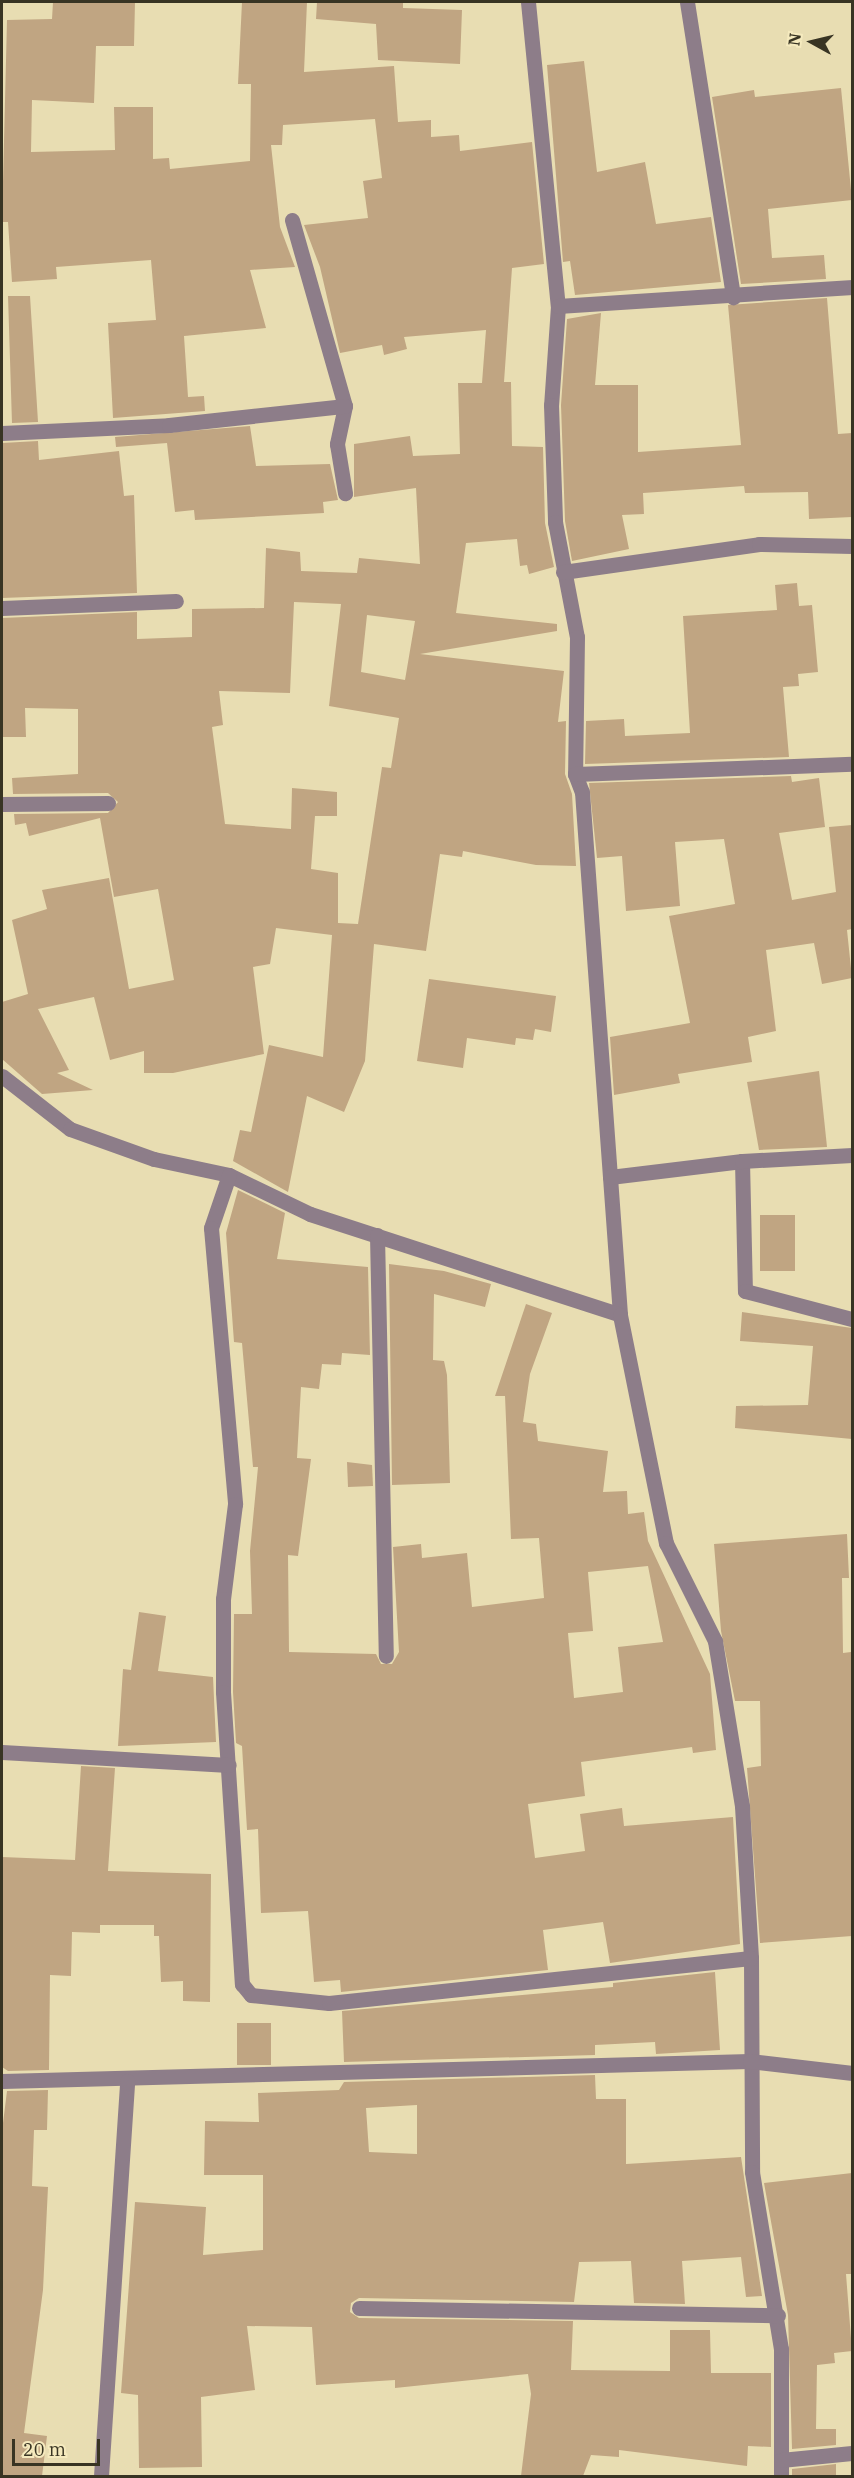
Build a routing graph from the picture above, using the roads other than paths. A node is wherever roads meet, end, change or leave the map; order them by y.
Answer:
1 (528, 2) edge
2 (687, 2) edge
3 (292, 220) dead end
4 (852, 287) edge
5 (733, 297) junction
6 (558, 306) junction
7 (345, 406) junction
8 (2, 434) edge
9 (345, 493) dead end
10 (852, 546) edge
11 (562, 572) junction
12 (176, 601) dead end
13 (2, 608) edge
14 (852, 764) edge
15 (575, 774) junction
16 (108, 803) dead end
17 (2, 804) edge
18 (2, 1076) edge
19 (852, 1155) edge
20 (742, 1161) junction
21 (229, 1175) junction
22 (610, 1177) junction
23 (377, 1234) junction
24 (620, 1315) junction
25 (852, 1319) edge
26 (386, 1656) dead end
27 (2, 1752) edge
28 (229, 1765) junction
29 (751, 1958) junction
30 (750, 2061) junction
31 (852, 2073) edge
32 (126, 2081) junction
33 (2, 2082) edge
34 (359, 2308) dead end
35 (778, 2315) junction
36 (852, 2453) edge
37 (781, 2460) junction
38 (101, 2476) edge
39 (781, 2476) edge

1 - 6 street
2 - 5 street
3 - 7 street
4 - 5 street
5 - 6 street
6 - 11 street
7 - 8 street
7 - 9 street
10 - 11 street
11 - 15 street
12 - 13 street
14 - 15 street
15 - 22 street
16 - 17 street
18 - 21 street
19 - 20 street
20 - 22 street
20 - 25 street
21 - 23 street
21 - 28 street
22 - 24 street
23 - 24 street
23 - 26 street
24 - 29 street
27 - 28 street
28 - 29 street
29 - 30 street
30 - 31 street
30 - 32 street
30 - 35 street
32 - 33 street
32 - 38 street
34 - 35 street
35 - 37 street
36 - 37 street
37 - 39 street

